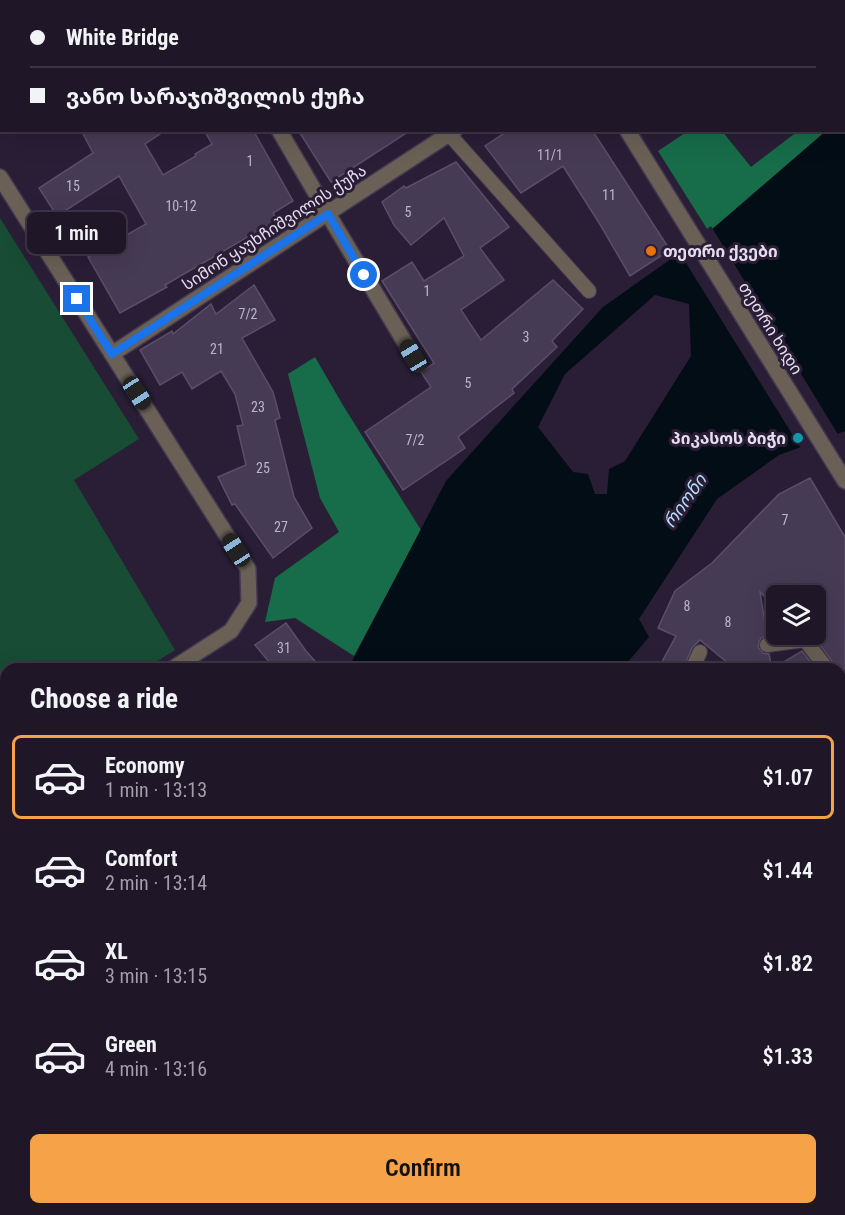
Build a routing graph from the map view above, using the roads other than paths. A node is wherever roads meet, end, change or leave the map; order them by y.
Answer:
1 (280, 132) edge
2 (452, 132) edge
3 (628, 132) edge
4 (0, 177) edge
5 (328, 214) junction
6 (589, 291) dead end
7 (112, 354) junction
8 (413, 356) dead end
9 (845, 481) edge
10 (809, 645) edge
11 (700, 652) dead end
12 (181, 663) edge
13 (695, 663) edge
14 (822, 663) edge

1 - 5 street
2 - 5 street, სიმონ ყაუხჩიშვილის ქუჩა
2 - 6 lane
3 - 9 street, თეთრი ხიდი
4 - 7 street
5 - 7 street, სიმონ ყაუხჩიშვილის ქუჩა
5 - 8 street
7 - 12 street
10 - 14 lane
11 - 13 lane

